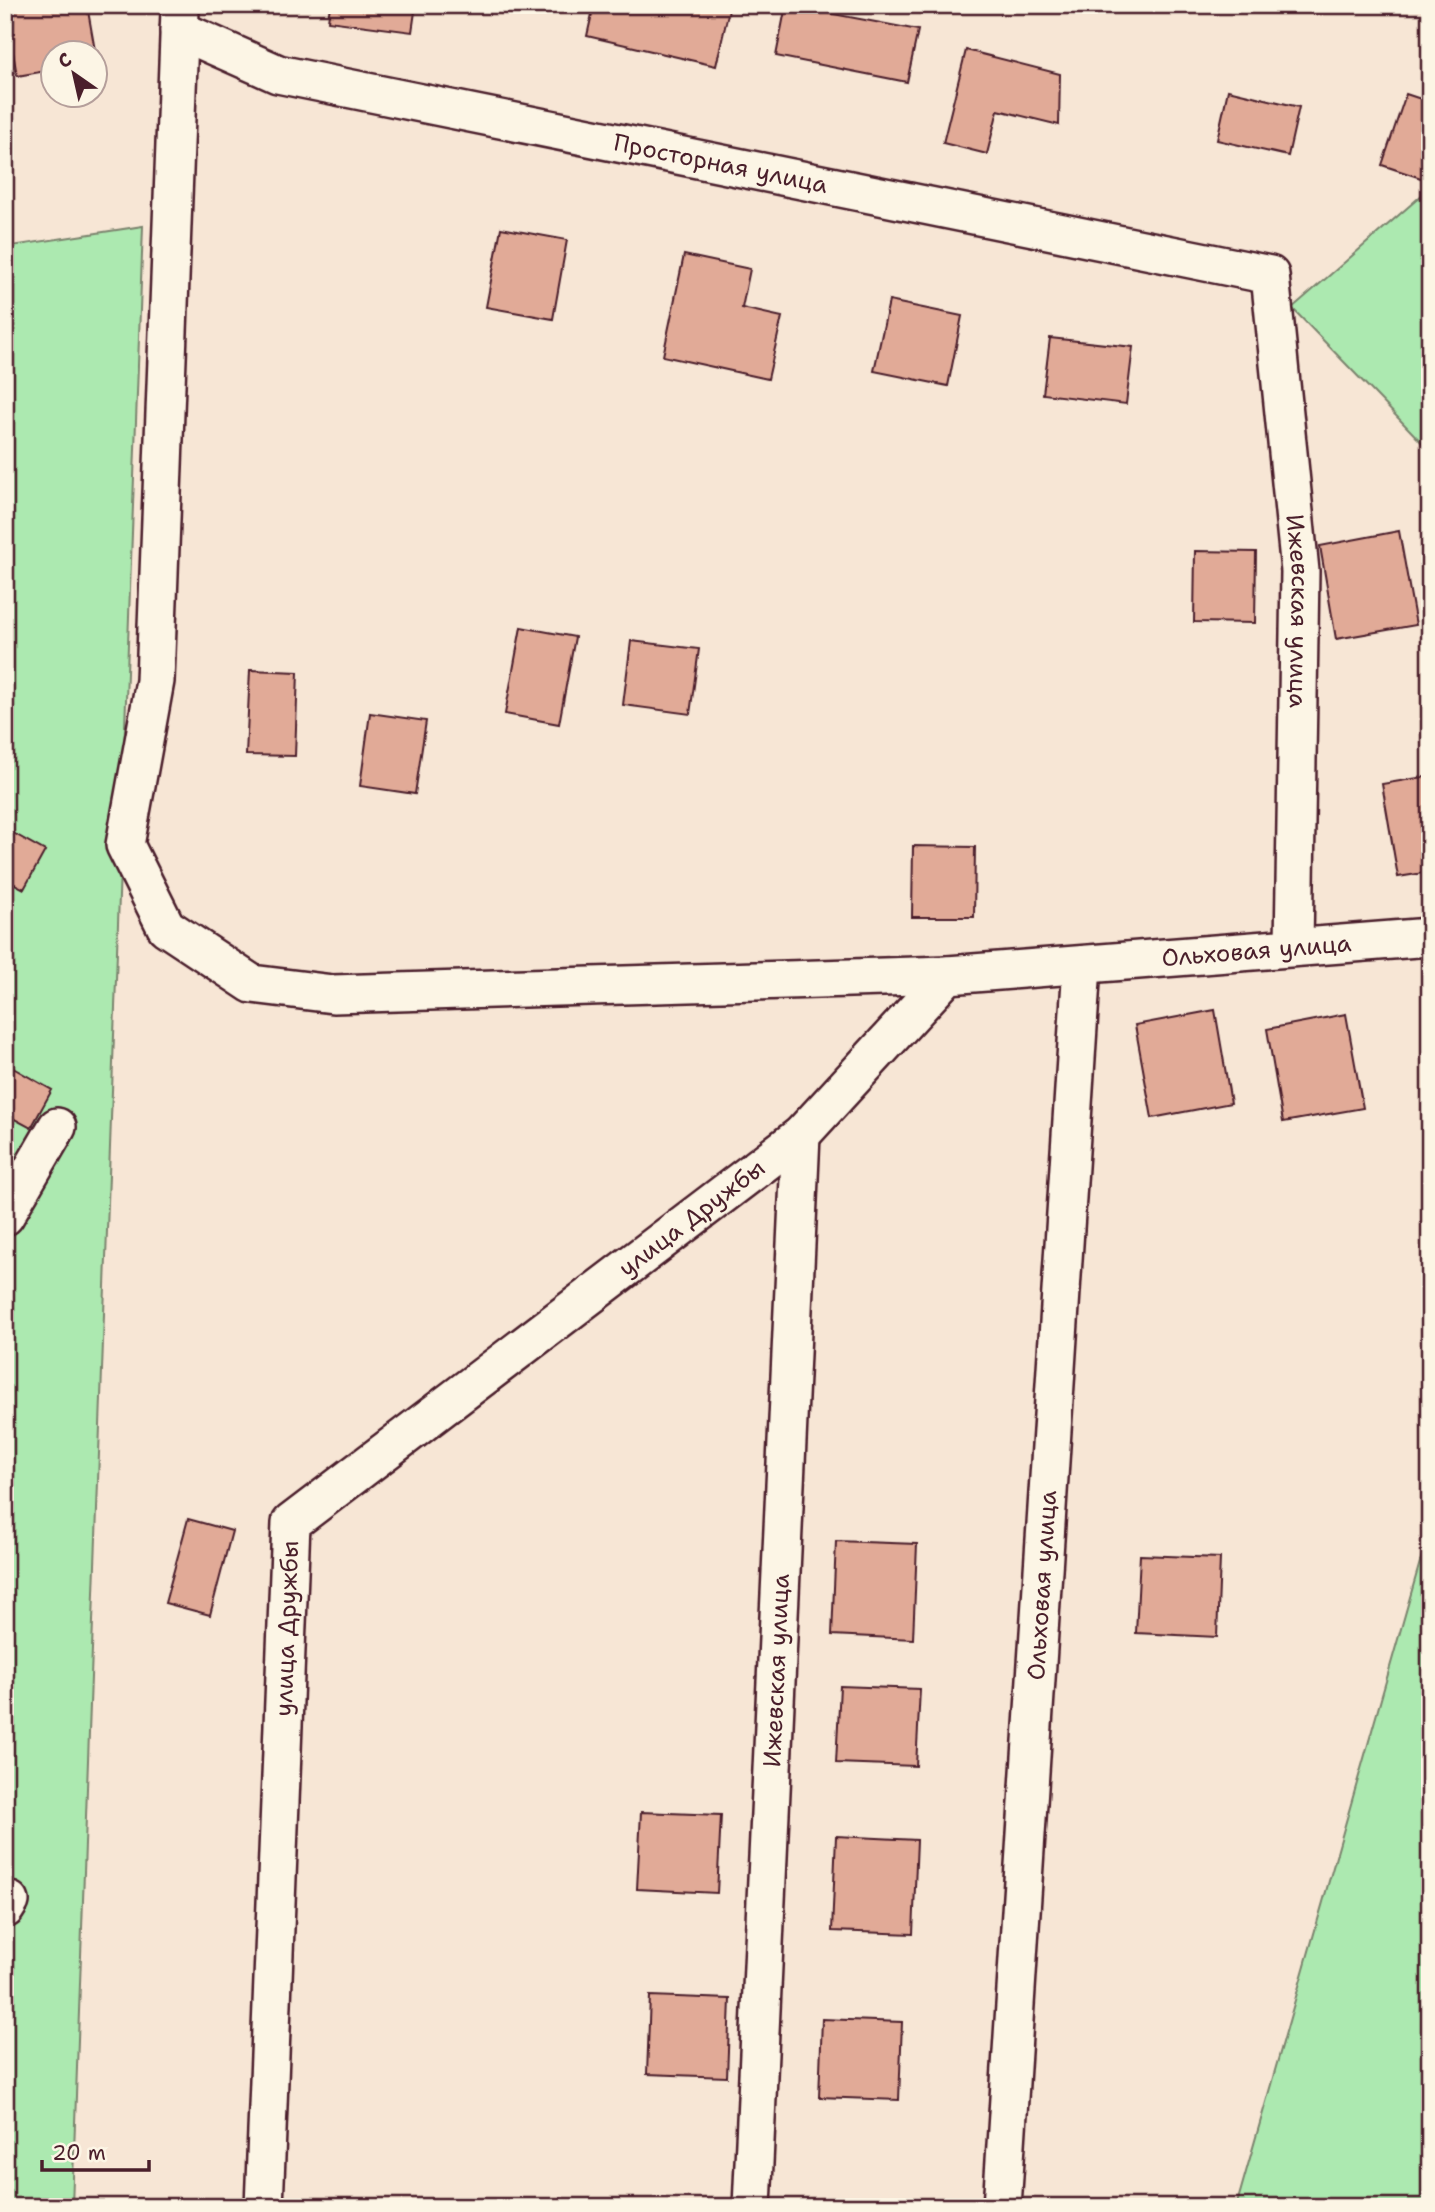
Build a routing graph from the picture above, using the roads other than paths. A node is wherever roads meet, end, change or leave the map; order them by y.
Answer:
1 (180, 18) edge
2 (1270, 275) joint
3 (1430, 937) edge
4 (1294, 946) junction
5 (1082, 965) junction
6 (948, 975) junction
7 (57, 1128) dead end
8 (801, 1135) junction
9 (5, 1216) edge
10 (264, 2207) edge
11 (752, 2207) edge
12 (1002, 2207) edge

1 - 2 street, Просторная улица
1 - 6 street, Ольховая улица
2 - 4 street, Ижевская улица
3 - 4 street, Ольховая улица
4 - 5 street, Ольховая улица
5 - 6 street, Ольховая улица
5 - 12 street, Ольховая улица
6 - 8 street
7 - 9 street
8 - 10 street, улица Дружбы
8 - 11 street, Ижевская улица

